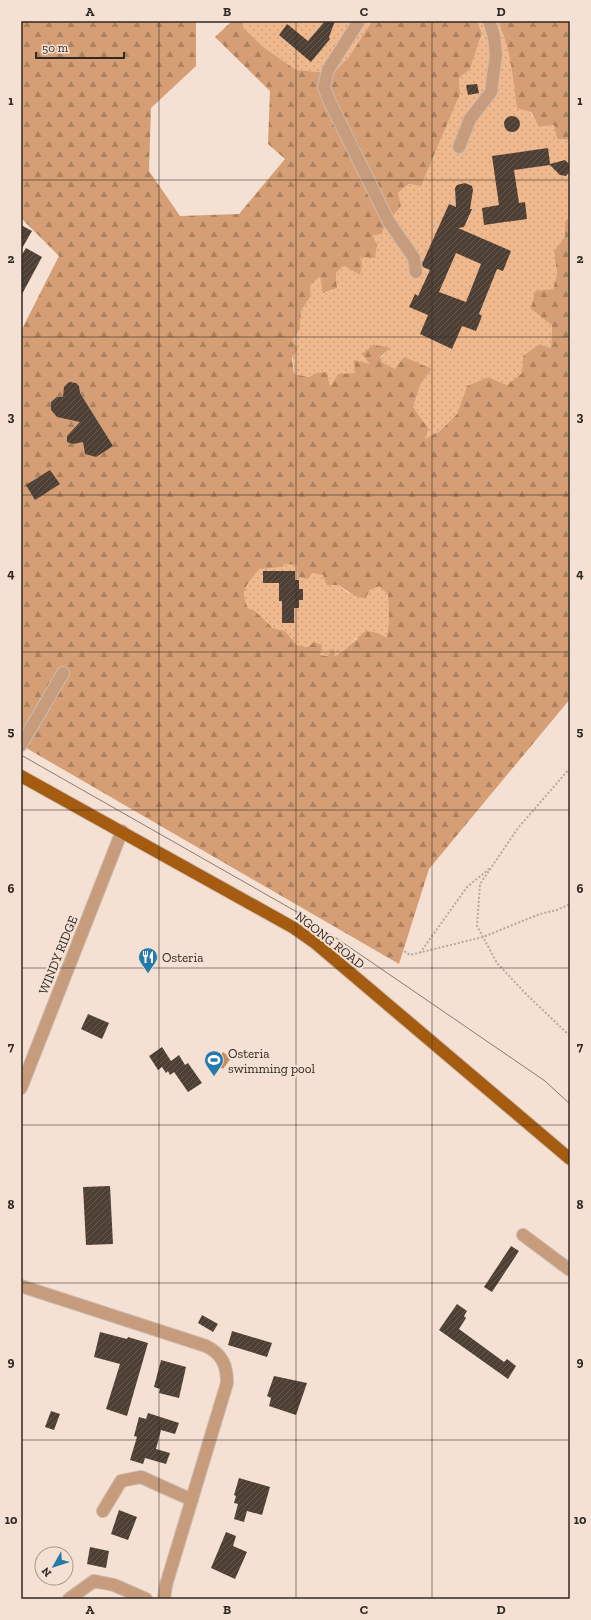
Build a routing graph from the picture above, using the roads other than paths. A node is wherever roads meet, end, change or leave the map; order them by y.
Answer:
1 (359, 21) edge
2 (489, 21) edge
3 (459, 147) dead end
4 (416, 272) dead end
5 (63, 673) dead end
6 (21, 745) edge
7 (21, 776) edge
8 (122, 832) junction
9 (25, 1065) edge
10 (21, 1088) edge
11 (570, 1158) edge
12 (523, 1236) dead end
13 (570, 1270) edge
14 (21, 1286) edge
15 (192, 1500) junction
16 (103, 1512) dead end
17 (69, 1599) edge
18 (146, 1599) edge
19 (164, 1599) edge

1 - 4 street
2 - 3 street
5 - 6 street
7 - 8 main road, NGONG ROAD
8 - 9 street, WINDY RIDGE
8 - 11 main road, NGONG ROAD
9 - 10 street, WINDY RIDGE
12 - 13 street
14 - 15 street
15 - 16 street
15 - 19 street
17 - 18 street

